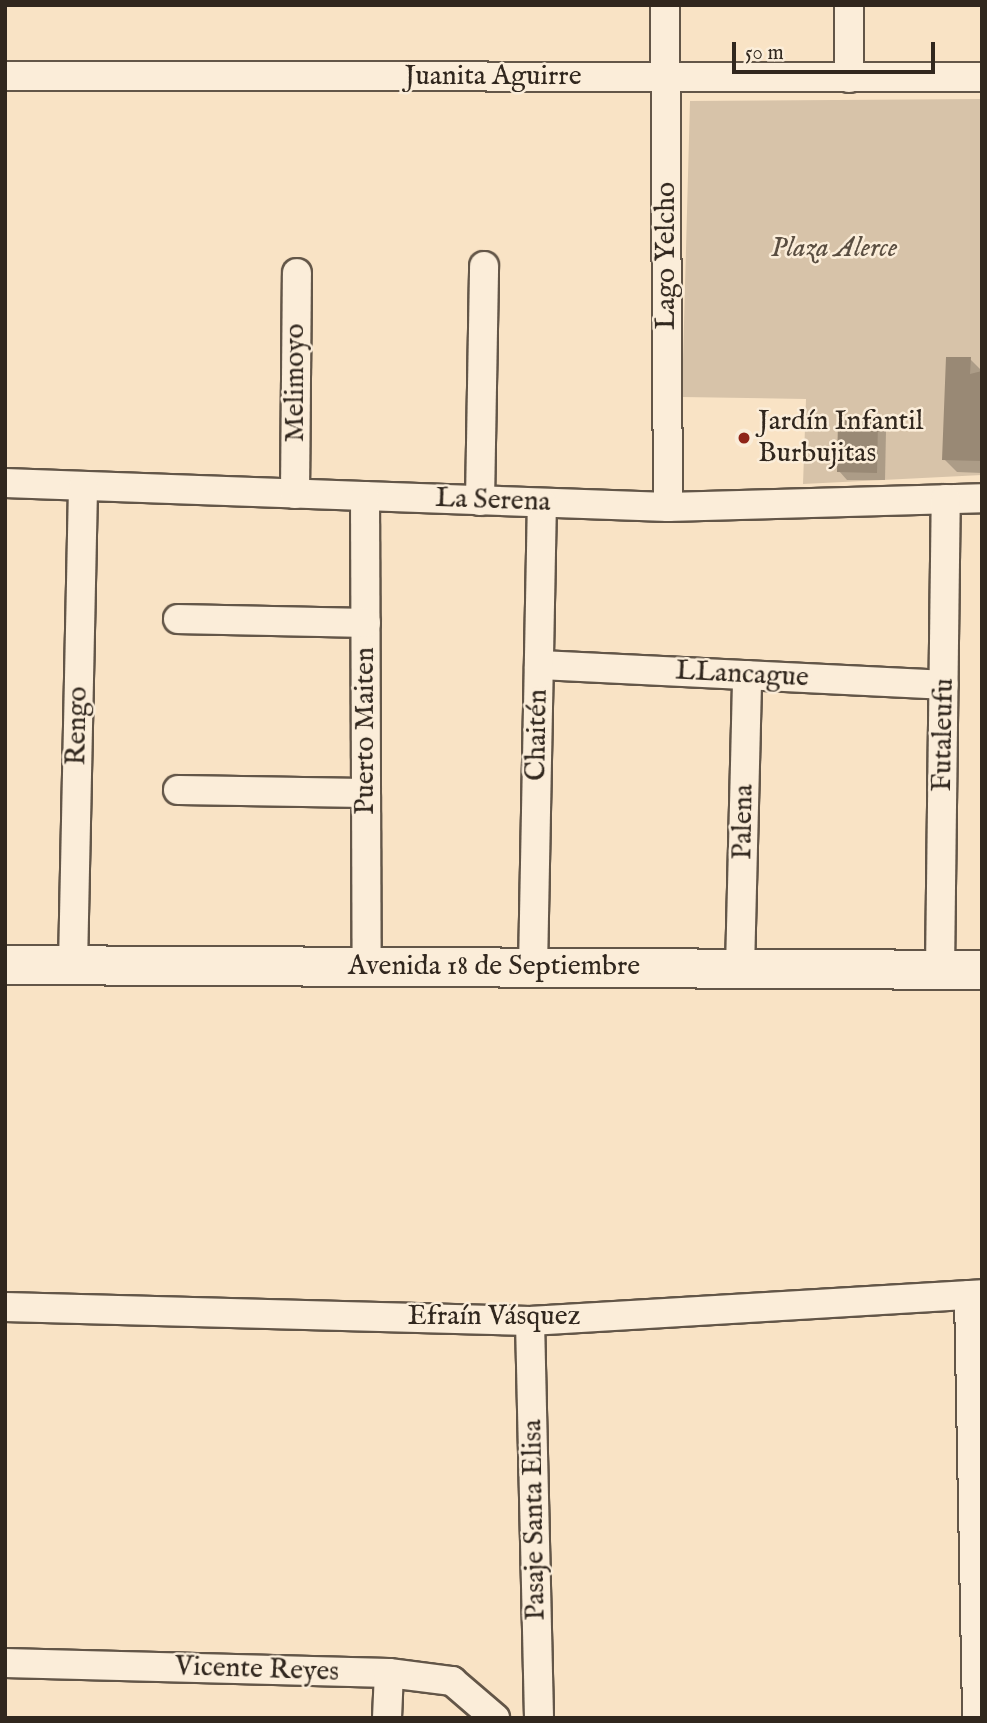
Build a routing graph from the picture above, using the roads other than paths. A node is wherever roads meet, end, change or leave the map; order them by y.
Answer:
1 (665, 5) edge
2 (849, 5) edge
3 (5, 76) edge
4 (665, 78) junction
5 (849, 78) junction
6 (982, 78) edge
7 (484, 267) dead end
8 (297, 273) dead end
9 (5, 483) edge
10 (83, 486) junction
11 (295, 494) junction
12 (365, 496) junction
13 (982, 498) edge
14 (946, 499) junction
15 (480, 501) junction
16 (542, 503) junction
17 (668, 508) junction
18 (178, 619) dead end
19 (366, 622) junction
20 (539, 665) junction
21 (747, 675) junction
22 (944, 685) junction
23 (178, 790) dead end
24 (366, 793) junction
25 (5, 965) edge
26 (72, 965) junction
27 (367, 967) junction
28 (533, 968) junction
29 (740, 969) junction
30 (940, 970) junction
31 (982, 970) edge
32 (975, 1294) edge
33 (5, 1307) edge
34 (530, 1321) junction
35 (977, 1487) edge
36 (5, 1662) edge
37 (389, 1673) junction
38 (387, 1718) edge
39 (495, 1718) edge
40 (539, 1718) edge
41 (977, 1718) edge

1 - 4 street, Lago Yelcho
2 - 5 street
3 - 4 street, Juanita Aguirre
4 - 5 street, Juanita Aguirre
4 - 17 street, Lago Yelcho
5 - 6 street, Juanita Aguirre
7 - 15 street
8 - 11 street, Melimoyo
9 - 10 street, La Serena
10 - 11 street, La Serena
10 - 26 street, Rengo
11 - 12 street, La Serena
12 - 15 street, La Serena
12 - 19 street, Puerto Maiten
13 - 14 street, La Serena
14 - 17 street, La Serena
14 - 22 street, Futaleufu
15 - 16 street, La Serena
16 - 17 street, La Serena
16 - 20 street, Chaitén
18 - 19 street
19 - 24 street, Puerto Maiten
20 - 21 street, LLancague
20 - 28 street, Chaitén
21 - 22 street, LLancague
21 - 29 street, Palena
22 - 30 street, Futaleufu
23 - 24 street
24 - 27 street, Puerto Maiten
25 - 26 street, Avenida 18 de Septiembre
26 - 27 street, Avenida 18 de Septiembre
27 - 28 street, Avenida 18 de Septiembre
28 - 29 street, Avenida 18 de Septiembre
29 - 30 street, Avenida 18 de Septiembre
30 - 31 street, Avenida 18 de Septiembre
32 - 34 street, Efraín Vásquez
32 - 35 street
33 - 34 street, Efraín Vásquez
34 - 40 street, Pasaje Santa Elisa
35 - 41 street
36 - 37 street, Vicente Reyes
37 - 38 street
37 - 39 street, Vicente Reyes

